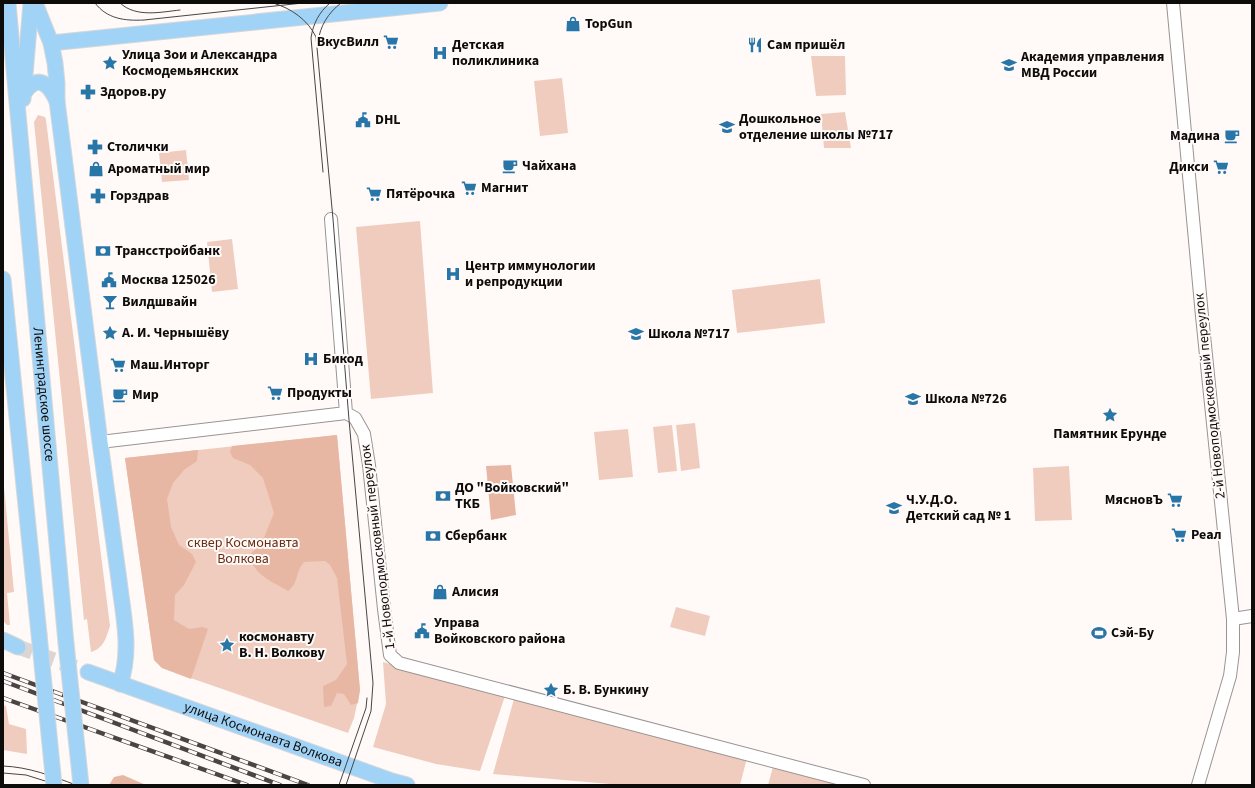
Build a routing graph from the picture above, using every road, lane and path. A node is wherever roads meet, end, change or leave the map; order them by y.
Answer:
1 (8, 3) edge
2 (31, 3) edge
3 (35, 3) edge
4 (440, 3) edge
5 (1173, 3) edge
6 (51, 43) junction
7 (24, 93) junction
8 (57, 101) junction
9 (19, 123) junction
10 (331, 219) dead end
11 (3, 279) edge
12 (346, 414) junction
13 (100, 442) junction
14 (1252, 616) edge
15 (1233, 619) junction
16 (3, 640) edge
17 (18, 647) tunnel mouth
18 (88, 672) tunnel mouth
19 (120, 684) junction
20 (54, 785) edge
21 (81, 785) edge
22 (407, 785) edge
23 (864, 785) edge
24 (1198, 785) edge

1 - 9 main road, Ленинградское шоссе
2 - 7 main road
3 - 6 main road
4 - 6 main road
5 - 15 street, 2-й Новоподмосковный переулок
6 - 8 main road
7 - 8 main road
7 - 9 main road
8 - 13 main road
9 - 21 main road, Ленинградское шоссе, bridge
10 - 12 street
11 - 20 main road, Ленинградское шоссе, bridge
12 - 13 street
12 - 23 street, 1-й Новоподмосковный переулок
13 - 19 main road
14 - 15 street
15 - 24 street, 2-й Новоподмосковный переулок
16 - 17 main road
18 - 19 main road, улица Космонавта Волкова
19 - 22 main road, улица Космонавта Волкова

